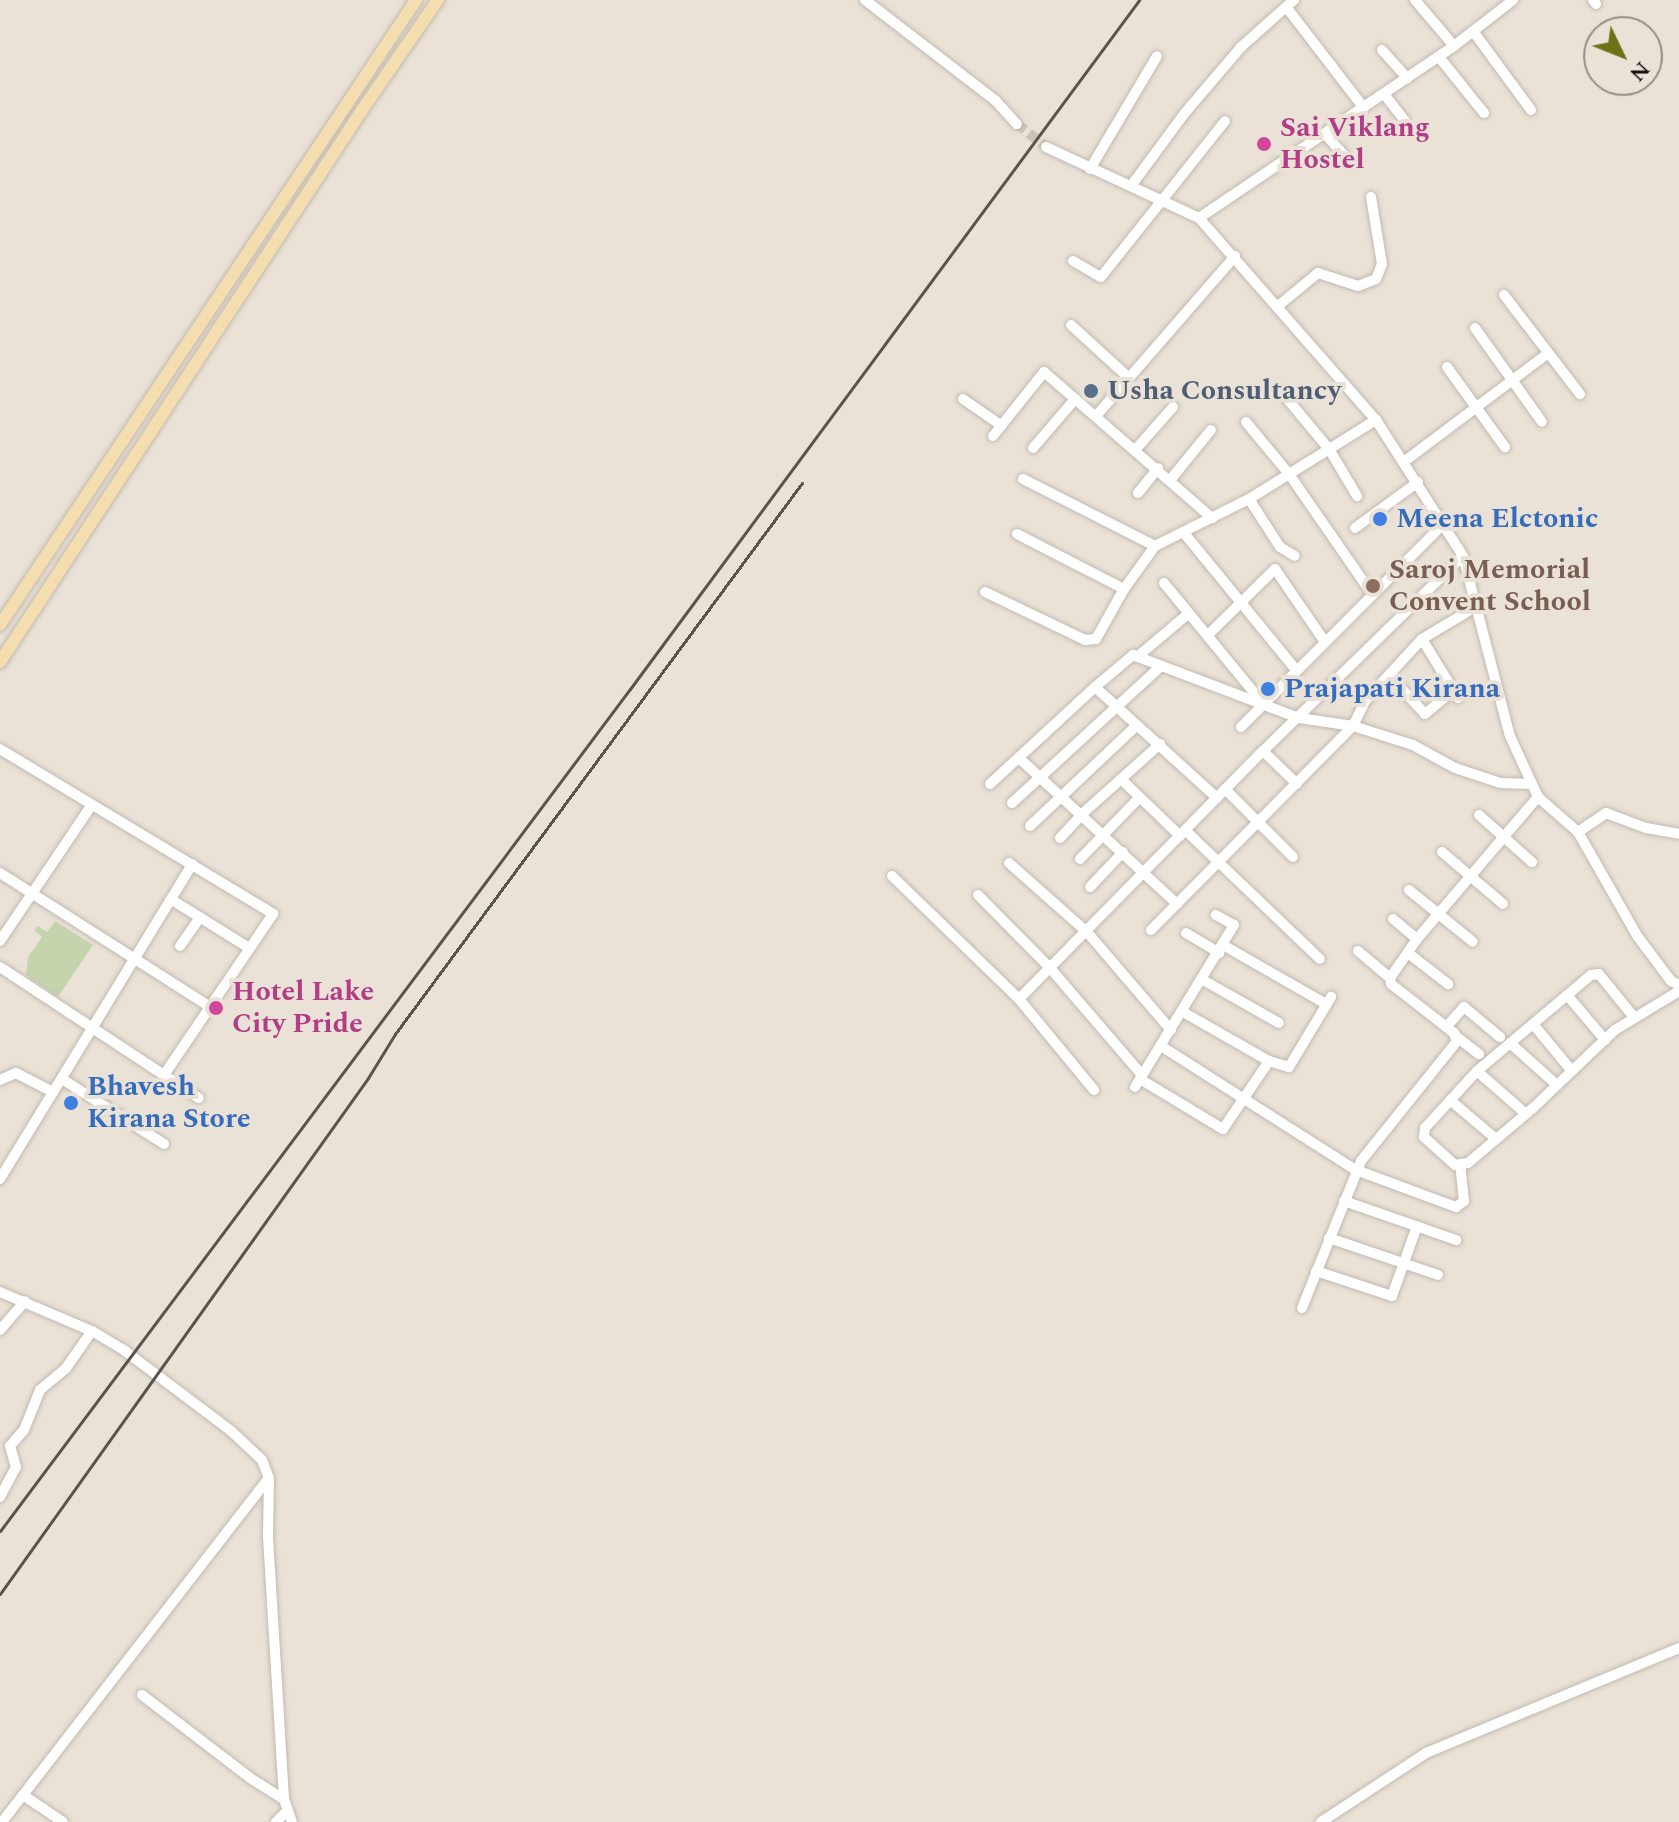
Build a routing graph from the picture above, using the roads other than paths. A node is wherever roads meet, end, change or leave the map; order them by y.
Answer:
1 (416, 0) edge
2 (438, 0) edge
3 (865, 0) edge
4 (1415, 0) edge
5 (1513, 0) edge
6 (1292, 2) edge
7 (1473, 31) junction
8 (1454, 46) junction
9 (1382, 50) dead end
10 (1157, 56) dead end
11 (1439, 57) junction
12 (1407, 78) junction
13 (1384, 94) junction
14 (1364, 108) junction
15 (1531, 110) dead end
16 (1484, 113) dead end
17 (1225, 121) dead end
18 (1405, 121) dead end
19 (1017, 124) tunnel mouth
20 (1325, 134) junction
21 (1046, 147) tunnel mouth
22 (1352, 164) dead end
23 (1090, 169) junction
24 (1131, 186) junction
25 (1371, 197) dead end
26 (1161, 202) junction
27 (1199, 218) junction
28 (250, 254) junction
29 (1235, 256) junction
30 (1073, 261) dead end
31 (261, 263) junction
32 (1504, 295) dead end
33 (1278, 306) junction
34 (1071, 325) dead end
35 (1475, 328) dead end
36 (1547, 354) junction
37 (1447, 367) dead end
38 (1129, 378) junction
39 (1513, 380) junction
40 (1279, 389) dead end
41 (1580, 394) dead end
42 (963, 399) dead end
43 (1075, 399) junction
44 (1173, 407) dead end
45 (1477, 407) junction
46 (1096, 416) junction
47 (1376, 420) junction
48 (1246, 422) dead end
49 (1542, 422) dead end
50 (1002, 426) junction
51 (1211, 430) dead end
52 (993, 436) dead end
53 (1505, 447) dead end
54 (1033, 448) dead end
55 (1136, 449) junction
56 (1329, 449) junction
57 (1405, 461) junction
58 (1158, 468) junction
59 (1289, 474) junction
60 (1023, 479) dead end
61 (1171, 479) junction
62 (1418, 482) junction
63 (1138, 493) dead end
64 (1357, 496) dead end
65 (1249, 499) junction
66 (1212, 518) junction
67 (1444, 523) junction
68 (1355, 528) dead end
69 (1184, 533) junction
70 (1017, 534) dead end
71 (1155, 546) junction
72 (1295, 556) dead end
73 (1463, 556) junction
74 (1164, 583) dead end
75 (1124, 589) junction
76 (985, 592) dead end
77 (1372, 594) junction
78 (1239, 605) junction
79 (1477, 606) junction
80 (1189, 613) junction
81 (0, 625) edge
82 (1208, 635) junction
83 (1422, 639) junction
84 (1325, 642) junction
85 (1137, 657) junction
86 (0, 662) edge
87 (1160, 667) junction
88 (1297, 671) junction
89 (1389, 675) junction
90 (1095, 687) junction
91 (1263, 702) junction
92 (1117, 707) junction
93 (1299, 718) junction
94 (1137, 725) junction
95 (1353, 726) junction
96 (1241, 727) dead end
97 (1160, 744) junction
98 (0, 749) edge
99 (1263, 751) junction
100 (1019, 758) junction
101 (1040, 776) junction
102 (1121, 779) junction
103 (990, 784) dead end
104 (1297, 784) junction
105 (1532, 784) junction
106 (1225, 789) junction
107 (1061, 796) junction
108 (1538, 797) junction
109 (1139, 798) junction
110 (1217, 798) junction
111 (1012, 803) dead end
112 (91, 806) junction
113 (1082, 814) junction
114 (1479, 815) dead end
115 (1258, 823) junction
116 (1030, 826) dead end
117 (1578, 832) junction
118 (1104, 834) junction
119 (1183, 834) junction
120 (1679, 834) edge
121 (1504, 837) junction
122 (1060, 838) dead end
123 (1123, 852) junction
124 (1442, 852) dead end
125 (1293, 857) dead end
126 (1080, 859) dead end
127 (1218, 862) junction
128 (1532, 862) dead end
129 (1009, 863) dead end
130 (192, 864) junction
131 (1146, 872) junction
132 (0, 873) edge
133 (892, 876) dead end
134 (1470, 877) junction
135 (1090, 887) dead end
136 (1409, 890) dead end
137 (35, 894) junction
138 (978, 895) dead end
139 (172, 900) junction
140 (1177, 904) junction
141 (1503, 904) dead end
142 (1438, 914) junction
143 (1216, 915) dead end
144 (200, 917) junction
145 (1393, 919) dead end
146 (1151, 930) dead end
147 (1087, 932) junction
148 (1186, 933) dead end
149 (1417, 939) junction
150 (0, 941) edge
151 (1473, 942) dead end
152 (180, 946) dead end
153 (249, 948) junction
154 (1221, 949) junction
155 (1358, 951) dead end
156 (1408, 953) junction
157 (134, 956) junction
158 (1320, 959) dead end
159 (0, 967) edge
160 (1050, 968) junction
161 (1390, 978) junction
162 (1203, 980) junction
163 (1448, 984) dead end
164 (1679, 985) edge
165 (1679, 991) edge
166 (1567, 995) junction
167 (1019, 999) junction
168 (209, 1006) junction
169 (1183, 1012) junction
170 (1633, 1016) junction
171 (1279, 1023) dead end
172 (1533, 1024) junction
173 (1446, 1027) junction
174 (90, 1028) junction
175 (1171, 1030) junction
176 (1457, 1037) junction
177 (1505, 1040) junction
178 (1605, 1040) junction
179 (1161, 1046) junction
180 (1479, 1054) dead end
181 (1269, 1061) junction
182 (1477, 1071) junction
183 (1572, 1071) junction
184 (164, 1075) junction
185 (62, 1079) junction
186 (0, 1080) edge
187 (1139, 1081) junction
188 (1557, 1085) junction
189 (1094, 1090) dead end
190 (53, 1092) junction
191 (199, 1098) dead end
192 (1245, 1100) junction
193 (1450, 1100) junction
194 (1525, 1113) junction
195 (1496, 1139) junction
196 (164, 1144) dead end
197 (1460, 1165) junction
198 (1356, 1170) junction
199 (0, 1179) edge
200 (1344, 1201) junction
201 (1417, 1226) junction
202 (1329, 1238) junction
203 (1456, 1240) dead end
204 (1404, 1263) junction
205 (1316, 1271) junction
206 (1438, 1275) dead end
207 (0, 1292) edge
208 (25, 1301) junction
209 (1302, 1308) dead end
210 (0, 1330) edge
211 (92, 1331) junction
212 (269, 1478) junction
213 (0, 1497) edge
214 (1679, 1648) edge
215 (142, 1695) dead end
216 (23, 1795) junction
217 (284, 1799) junction
218 (287, 1811) junction
219 (2, 1822) edge
220 (63, 1822) edge
221 (276, 1822) edge
222 (292, 1822) edge
223 (1321, 1822) edge

1 - 28 main road
2 - 31 main road
3 - 19 street
4 - 8 street
5 - 7 street
6 - 14 street
6 - 24 street
7 - 8 street
7 - 15 street
8 - 11 street
9 - 12 street
10 - 23 street
11 - 12 street
11 - 16 street
12 - 13 street
13 - 14 street
13 - 18 street
14 - 20 street
17 - 26 street
20 - 22 street
20 - 27 street
21 - 23 street
23 - 24 street
24 - 26 street
25 - 33 street
26 - 27 street
26 - 30 street
27 - 29 street
28 - 31 main road
28 - 81 main road
29 - 33 street
29 - 38 street
31 - 86 main road
32 - 36 street
33 - 47 street
34 - 38 street
35 - 39 street
36 - 39 street
36 - 41 street
37 - 45 street
38 - 46 street
39 - 45 street
39 - 49 street
40 - 56 street
42 - 50 street
43 - 46 street
43 - 50 street
43 - 54 street
44 - 55 street
45 - 53 street
45 - 57 street
46 - 55 street
47 - 56 street
47 - 57 street
48 - 59 street
50 - 52 street
51 - 61 street
55 - 58 street
56 - 59 street
56 - 64 street
57 - 62 street
58 - 61 street
58 - 63 street
59 - 65 street
59 - 77 street
60 - 71 street
61 - 66 street
62 - 67 street
62 - 68 street
65 - 66 street
65 - 72 street
66 - 69 street
67 - 73 street
67 - 77 street
69 - 71 street
69 - 78 street
70 - 75 street
71 - 75 street
73 - 79 street
73 - 93 street
74 - 80 street
75 - 76 street
77 - 84 street
78 - 82 street
78 - 84 street
78 - 88 street
79 - 83 street
79 - 105 street
80 - 82 street
80 - 85 street
82 - 91 street
83 - 89 street
83 - 89 street
84 - 88 street
85 - 87 street
85 - 90 street
87 - 91 street
87 - 92 street
88 - 91 street
89 - 95 street
90 - 92 street
90 - 100 street
91 - 93 street
91 - 96 street
92 - 94 street
92 - 101 street
93 - 95 street
93 - 99 street
94 - 97 street
94 - 107 street
95 - 104 street
95 - 105 street
97 - 102 street
97 - 110 street
98 - 112 street
99 - 104 street
99 - 106 street
100 - 101 street
100 - 103 street
101 - 107 street
101 - 111 street
102 - 109 street
102 - 113 street
104 - 115 street
105 - 108 street
106 - 110 street
106 - 115 street
107 - 113 street
107 - 116 street
108 - 117 street
108 - 121 street
109 - 118 street
109 - 119 street
110 - 119 street
112 - 130 street
112 - 137 street
113 - 118 street
113 - 122 street
114 - 121 street
115 - 125 street
115 - 127 street
117 - 120 street
117 - 164 street
118 - 123 street
118 - 126 street
119 - 127 street
119 - 131 street
121 - 128 street
121 - 134 street
123 - 131 street
123 - 135 street
124 - 134 street
127 - 140 street
127 - 158 street
129 - 147 street
130 - 139 street
130 - 153 street
131 - 140 street
131 - 147 street
132 - 137 street
133 - 167 street
134 - 141 street
134 - 142 street
136 - 142 street
137 - 150 street
137 - 157 street
138 - 160 street
139 - 144 street
139 - 157 street
140 - 146 street
142 - 149 street
142 - 151 street
143 - 154 street
144 - 152 street
144 - 153 street
145 - 149 street
147 - 160 street
147 - 175 street
148 - 154 street
149 - 156 street
153 - 168 street
154 - 162 street
154 - 181 street
155 - 161 street
156 - 161 street
156 - 163 street
157 - 168 street
157 - 174 street
159 - 174 street
160 - 167 street
160 - 187 street
161 - 173 street
162 - 169 street
162 - 171 street
165 - 170 street
166 - 170 street
166 - 172 street
166 - 178 street
167 - 189 street
168 - 184 street
169 - 175 street
169 - 181 street
170 - 178 street
172 - 177 street
172 - 183 street
173 - 176 street
173 - 177 street
174 - 184 street
174 - 185 street
175 - 179 street
176 - 180 street
176 - 198 street
177 - 182 street
177 - 188 street
178 - 183 street
179 - 187 street
179 - 192 street
181 - 192 street
182 - 193 street
182 - 194 street
183 - 188 street
184 - 191 street
185 - 190 street
185 - 196 street
186 - 190 street
187 - 192 street
188 - 194 street
190 - 199 street
192 - 198 street
193 - 195 street
193 - 197 street
194 - 195 street
195 - 197 street
197 - 198 street
198 - 200 street
200 - 201 street
200 - 202 street
201 - 203 street
201 - 204 street
202 - 204 street
202 - 205 street
204 - 205 street
204 - 206 street
205 - 209 street
207 - 208 street
208 - 210 street
208 - 211 street
211 - 212 street
211 - 213 street
212 - 216 street
212 - 217 street
214 - 223 street
215 - 217 street
216 - 219 street
216 - 220 street
217 - 218 street
218 - 221 street
218 - 222 street

